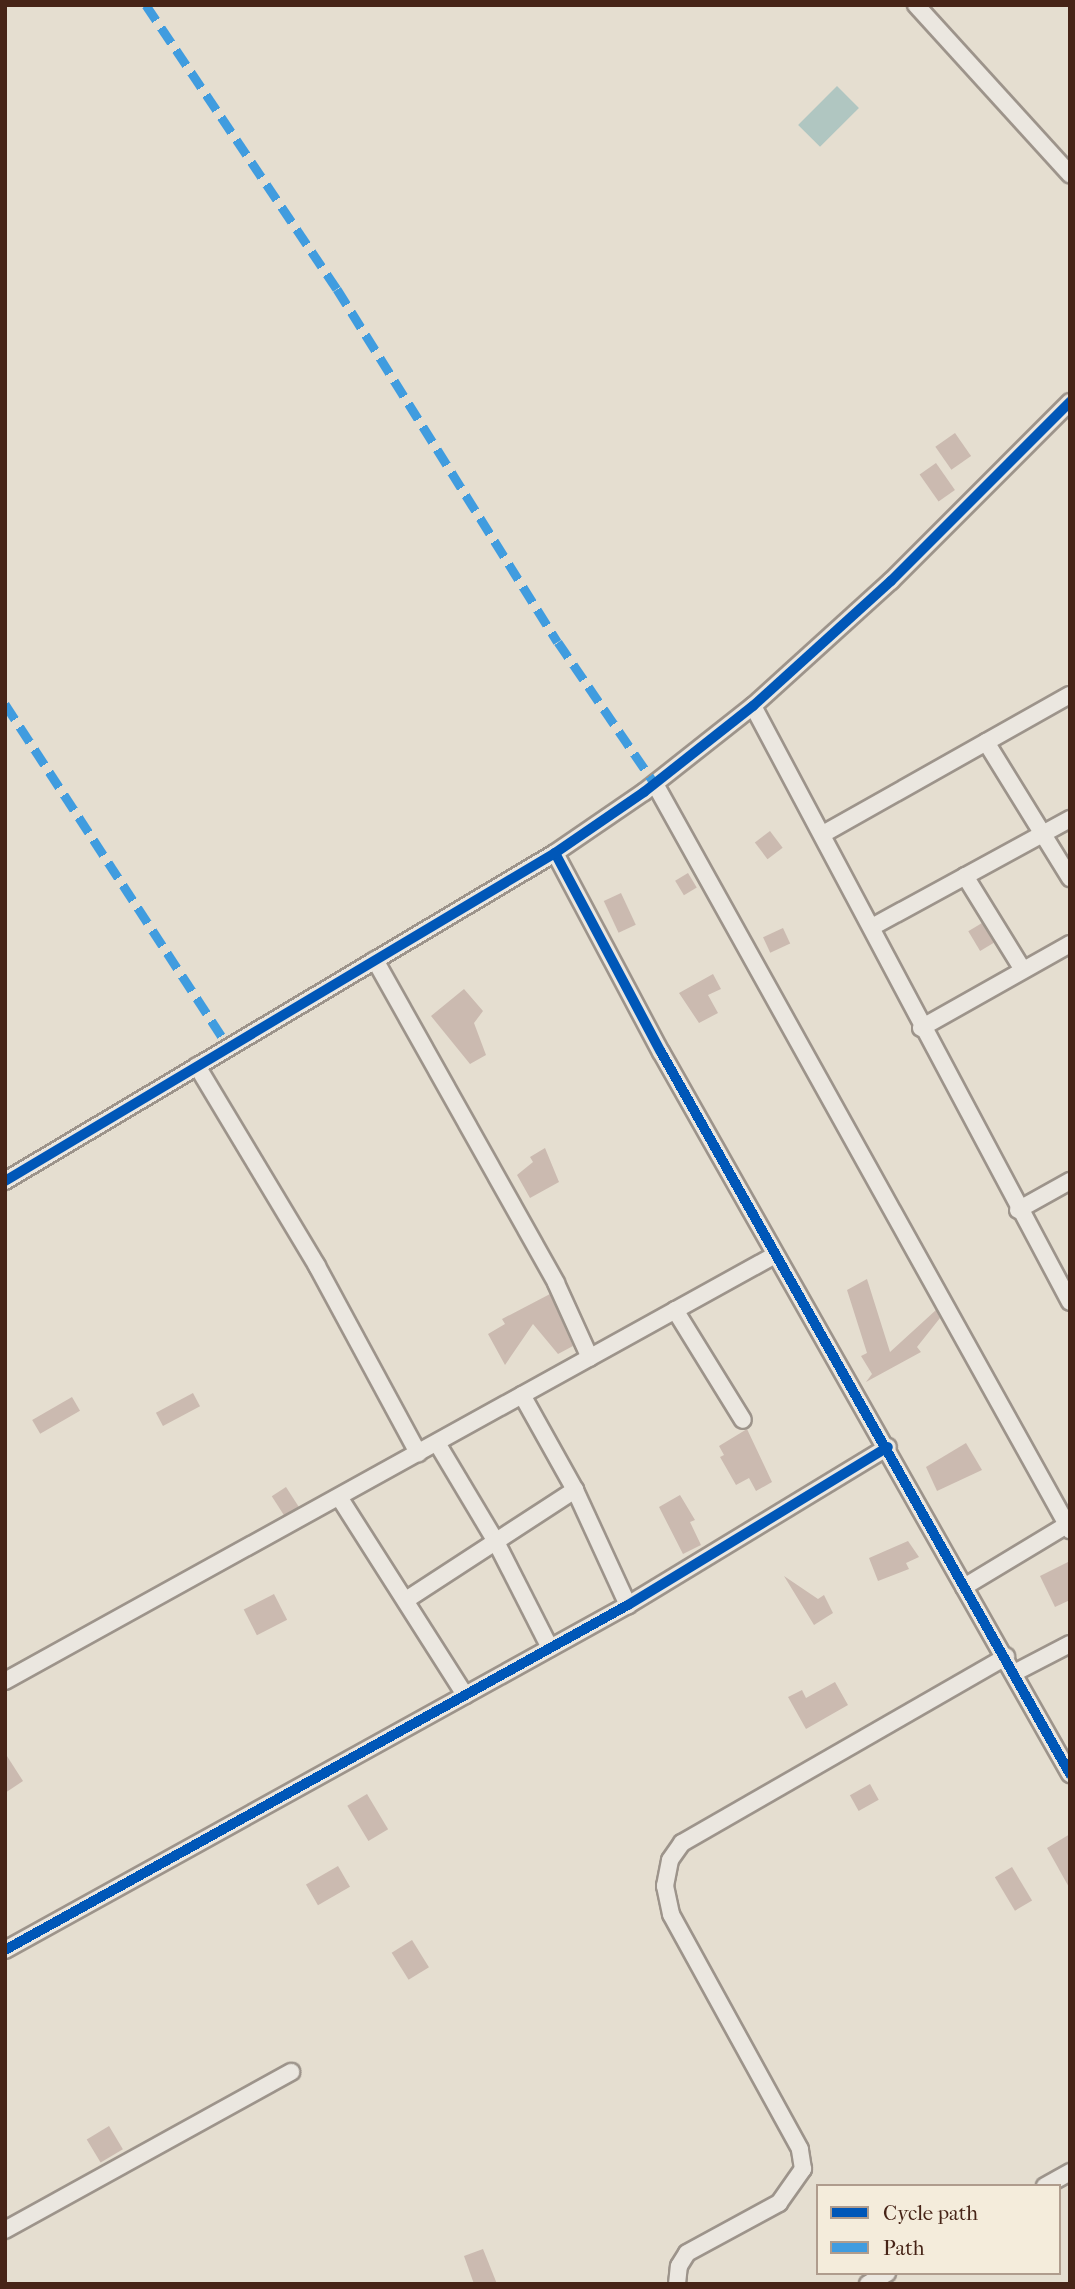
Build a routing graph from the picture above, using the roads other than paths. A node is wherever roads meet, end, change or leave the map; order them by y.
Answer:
1 (916, 5) edge
2 (1070, 174) edge
3 (1070, 402) edge
4 (1070, 695) edge
5 (753, 706) junction
6 (986, 742) junction
7 (655, 784) junction
8 (1070, 819) edge
9 (1045, 833) junction
10 (823, 834) junction
11 (555, 853) junction
12 (965, 876) junction
13 (1070, 878) edge
14 (872, 927) junction
15 (1070, 944) edge
16 (375, 960) junction
17 (1023, 970) junction
18 (921, 1028) junction
19 (197, 1066) junction
20 (5, 1181) edge
21 (1070, 1181) edge
22 (1018, 1210) junction
23 (775, 1255) junction
24 (1070, 1302) edge
25 (676, 1310) junction
26 (590, 1358) junction
27 (522, 1395) junction
28 (743, 1420) dead end
29 (437, 1443) junction
30 (888, 1447) junction
31 (418, 1453) junction
32 (575, 1490) junction
33 (339, 1497) junction
34 (1069, 1525) edge
35 (495, 1539) junction
36 (964, 1587) junction
37 (406, 1600) junction
38 (628, 1605) junction
39 (1070, 1644) edge
40 (550, 1648) junction
41 (1006, 1657) junction
42 (1016, 1672) junction
43 (5, 1681) edge
44 (465, 1695) junction
45 (1070, 1774) edge
46 (5, 1950) edge
47 (290, 2072) dead end
48 (1070, 2172) edge
49 (1049, 2184) edge
50 (5, 2230) edge
51 (884, 2275) edge
52 (677, 2284) edge
53 (868, 2284) edge

1 - 2 street
3 - 5 street
4 - 6 street
5 - 7 street
5 - 10 street
6 - 9 street
6 - 10 street
7 - 11 street
7 - 34 street
8 - 9 street
9 - 12 street
9 - 13 street
10 - 14 street
11 - 16 street
11 - 23 street
12 - 14 street
12 - 17 street
14 - 18 street
15 - 17 street
16 - 19 street
16 - 26 street
17 - 18 street
18 - 22 street
19 - 20 street
19 - 31 street
21 - 22 street
22 - 24 street
23 - 25 street
23 - 30 street
25 - 26 street
25 - 28 street
26 - 27 street
27 - 29 street
27 - 32 street
29 - 31 street
29 - 35 street
30 - 36 street
30 - 38 street
31 - 33 street
32 - 35 street
32 - 38 street
33 - 37 street
33 - 43 street
34 - 36 street
35 - 37 street
35 - 40 street
36 - 41 street
37 - 44 street
38 - 40 street
39 - 42 street
40 - 44 street
41 - 42 street
41 - 52 street
42 - 45 street
44 - 46 street
47 - 50 street
48 - 49 street
51 - 53 street

